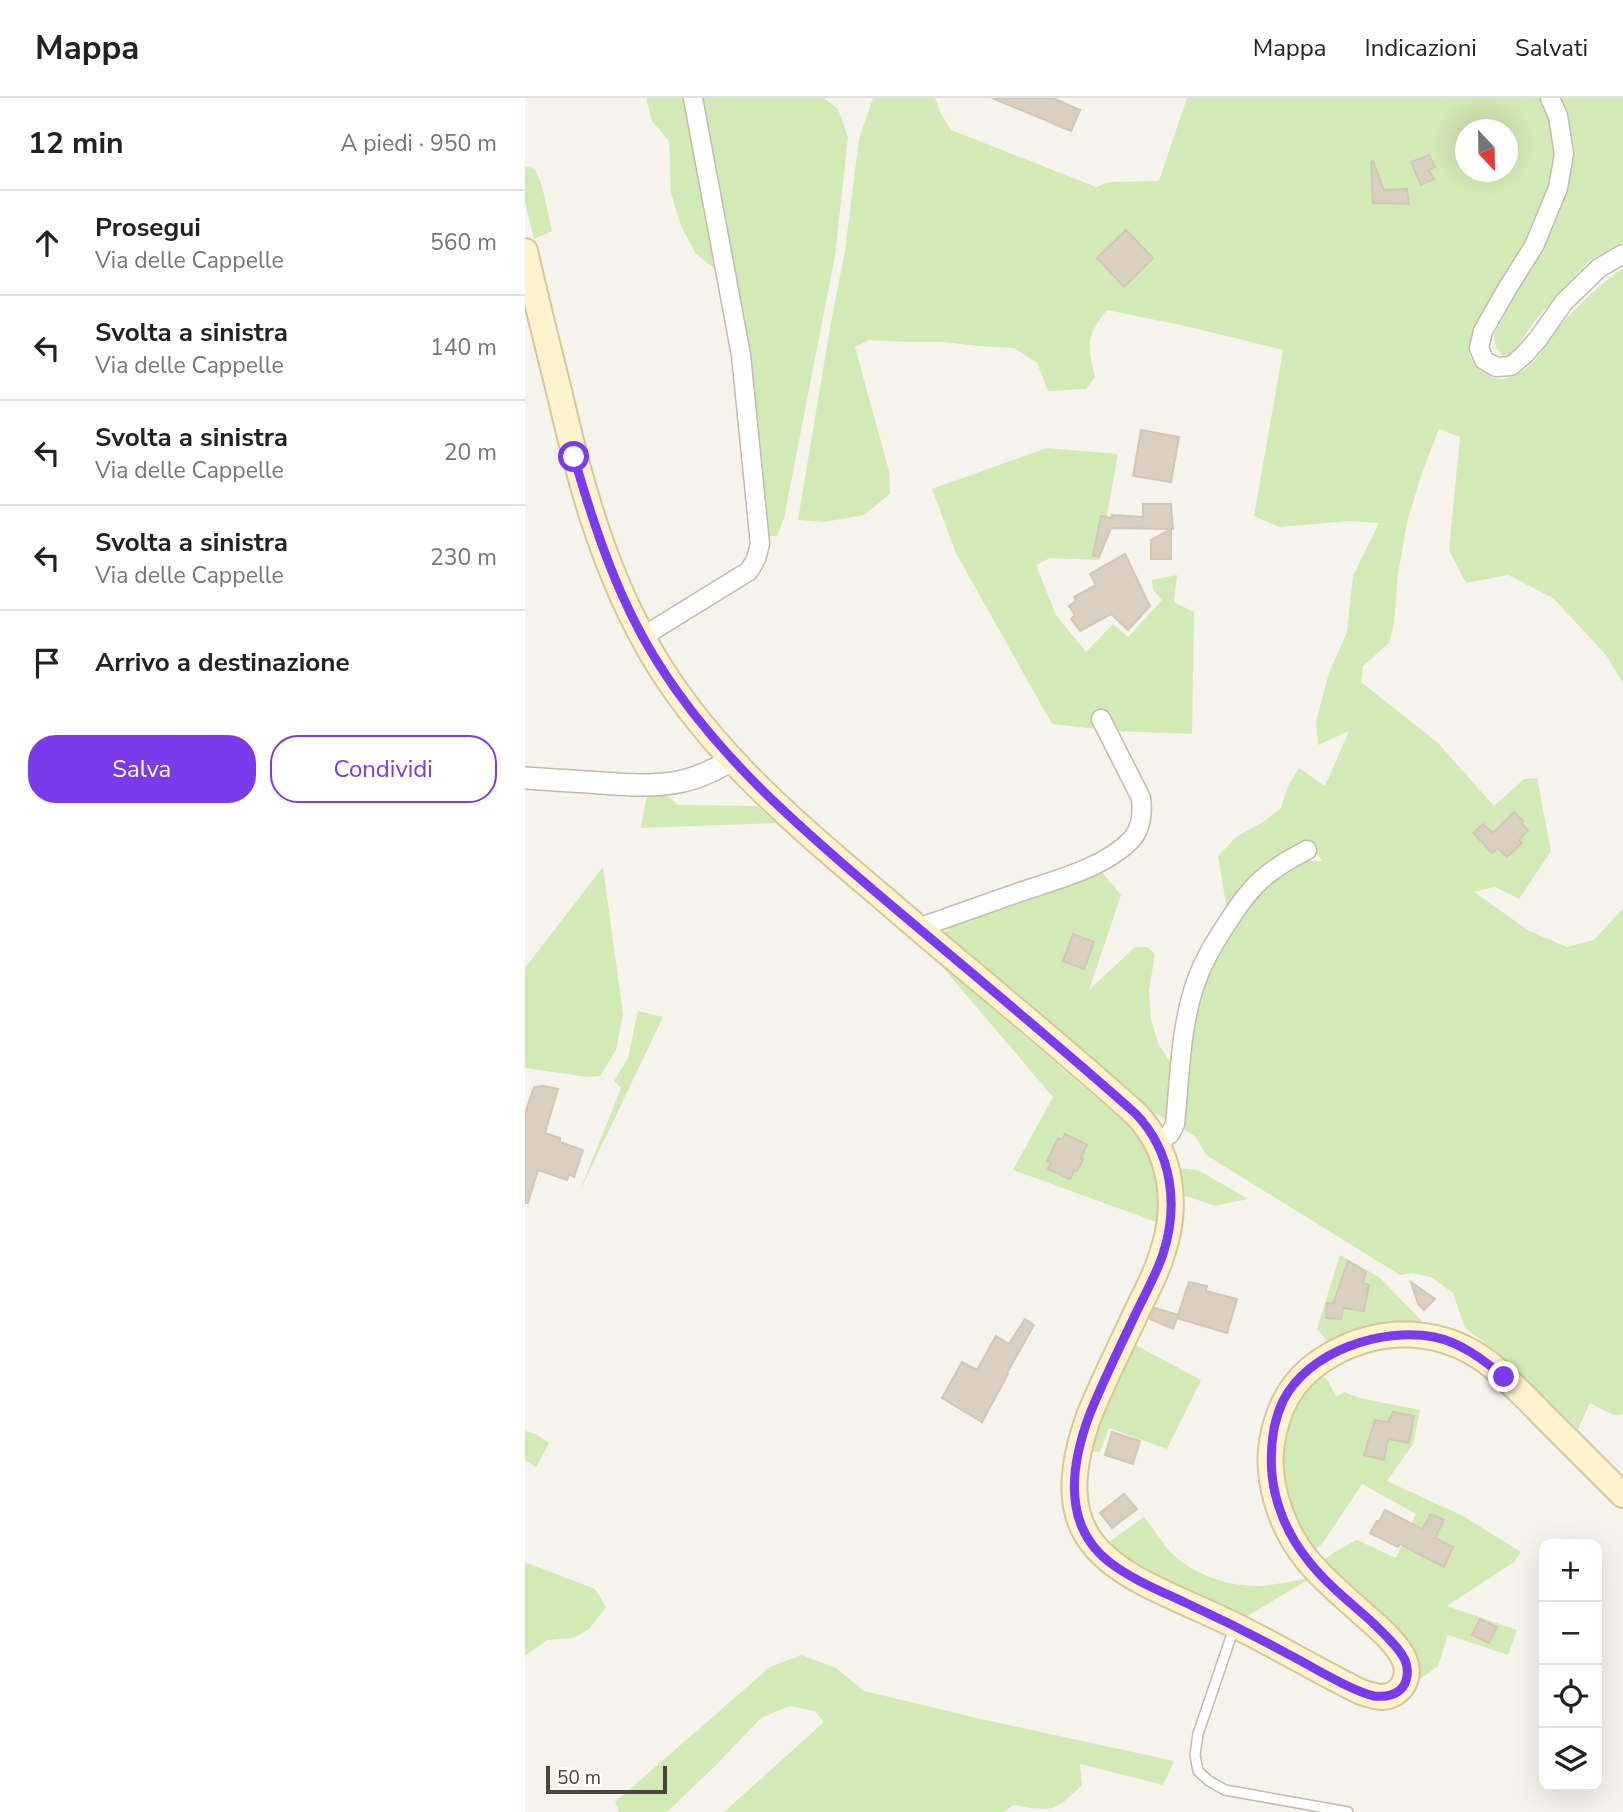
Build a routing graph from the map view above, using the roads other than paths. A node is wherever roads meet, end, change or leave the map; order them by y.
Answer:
1 (693, 98) edge
2 (1550, 98) edge
3 (525, 251) edge
4 (1623, 254) edge
5 (642, 637) junction
6 (1101, 719) dead end
7 (732, 760) junction
8 (525, 778) edge
9 (1307, 850) dead end
10 (918, 928) junction
11 (1157, 1143) junction
12 (1623, 1495) edge
13 (1235, 1626) junction
14 (1348, 1812) edge

1 - 5 street
2 - 4 street
3 - 5 main road
5 - 7 main road
6 - 10 street
7 - 8 street
7 - 10 main road
9 - 11 street
10 - 11 main road
11 - 13 main road
12 - 13 main road
13 - 14 lane

